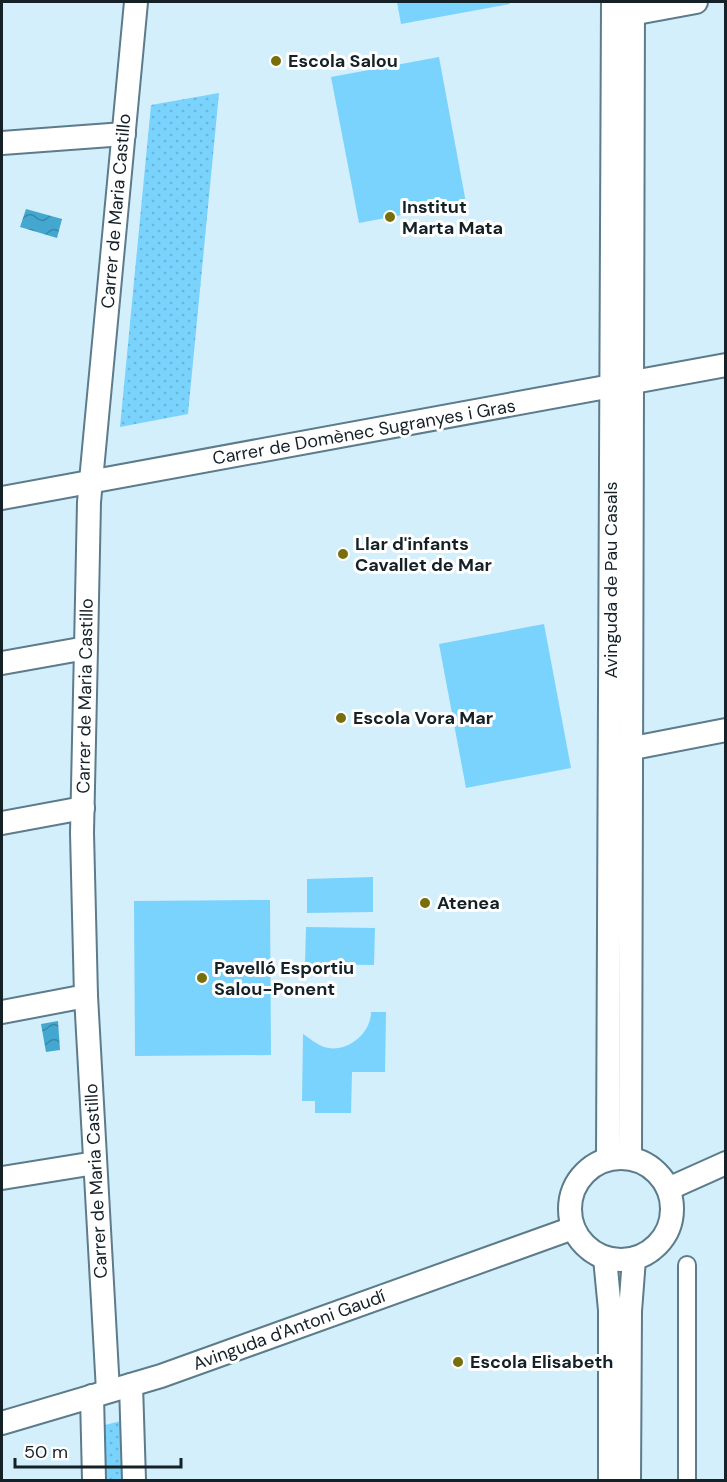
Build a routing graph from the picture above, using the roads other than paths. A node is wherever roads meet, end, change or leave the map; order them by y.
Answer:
1 (136, 2) edge
2 (696, 2) edge
3 (623, 8) edge
4 (124, 134) junction
5 (2, 143) edge
6 (726, 365) edge
7 (621, 385) junction
8 (92, 482) junction
9 (2, 498) edge
10 (86, 648) junction
11 (2, 663) edge
12 (726, 730) edge
13 (621, 750) junction
14 (82, 808) junction
15 (2, 823) edge
16 (86, 996) junction
17 (2, 1012) edge
18 (619, 1159) junction
19 (95, 1162) junction
20 (726, 1163) edge
21 (2, 1179) edge
22 (668, 1189) junction
23 (573, 1228) junction
24 (605, 1258) junction
25 (634, 1259) junction
26 (687, 1265) dead end
27 (131, 1385) junction
28 (100, 1394) junction
29 (2, 1423) edge
30 (94, 1480) edge
31 (134, 1480) edge
32 (610, 1480) edge
33 (629, 1480) edge
34 (687, 1480) edge

1 - 4 street, Carrer de Maria Castillo
2 - 3 street
3 - 7 street, Avinguda de Pau Casals
4 - 5 street
4 - 8 street, Carrer de Maria Castillo
6 - 7 street, Carrer de Domènec Sugranyes i Gras
7 - 8 street, Carrer de Domènec Sugranyes i Gras
7 - 13 street, Avinguda de Pau Casals
8 - 9 street, Carrer de Domènec Sugranyes i Gras
8 - 10 street, Carrer de Maria Castillo
10 - 11 street
10 - 14 street, Carrer de Maria Castillo
12 - 13 street
13 - 18 street, Avinguda de Pau Casals
14 - 15 street
14 - 16 street, Carrer de Maria Castillo
16 - 17 street
16 - 19 street, Carrer de Maria Castillo
18 - 22 street
18 - 23 street
19 - 21 street
19 - 28 street, Carrer de Maria Castillo
20 - 22 street
22 - 25 street
23 - 24 street
23 - 27 street, Avinguda d'Antoni Gaudí
24 - 25 street
24 - 32 street
25 - 33 street
26 - 34 street
27 - 28 street, Avinguda d'Antoni Gaudí
27 - 31 street
28 - 29 street, Avinguda d'Antoni Gaudí
28 - 30 street, Carrer de Maria Castillo

